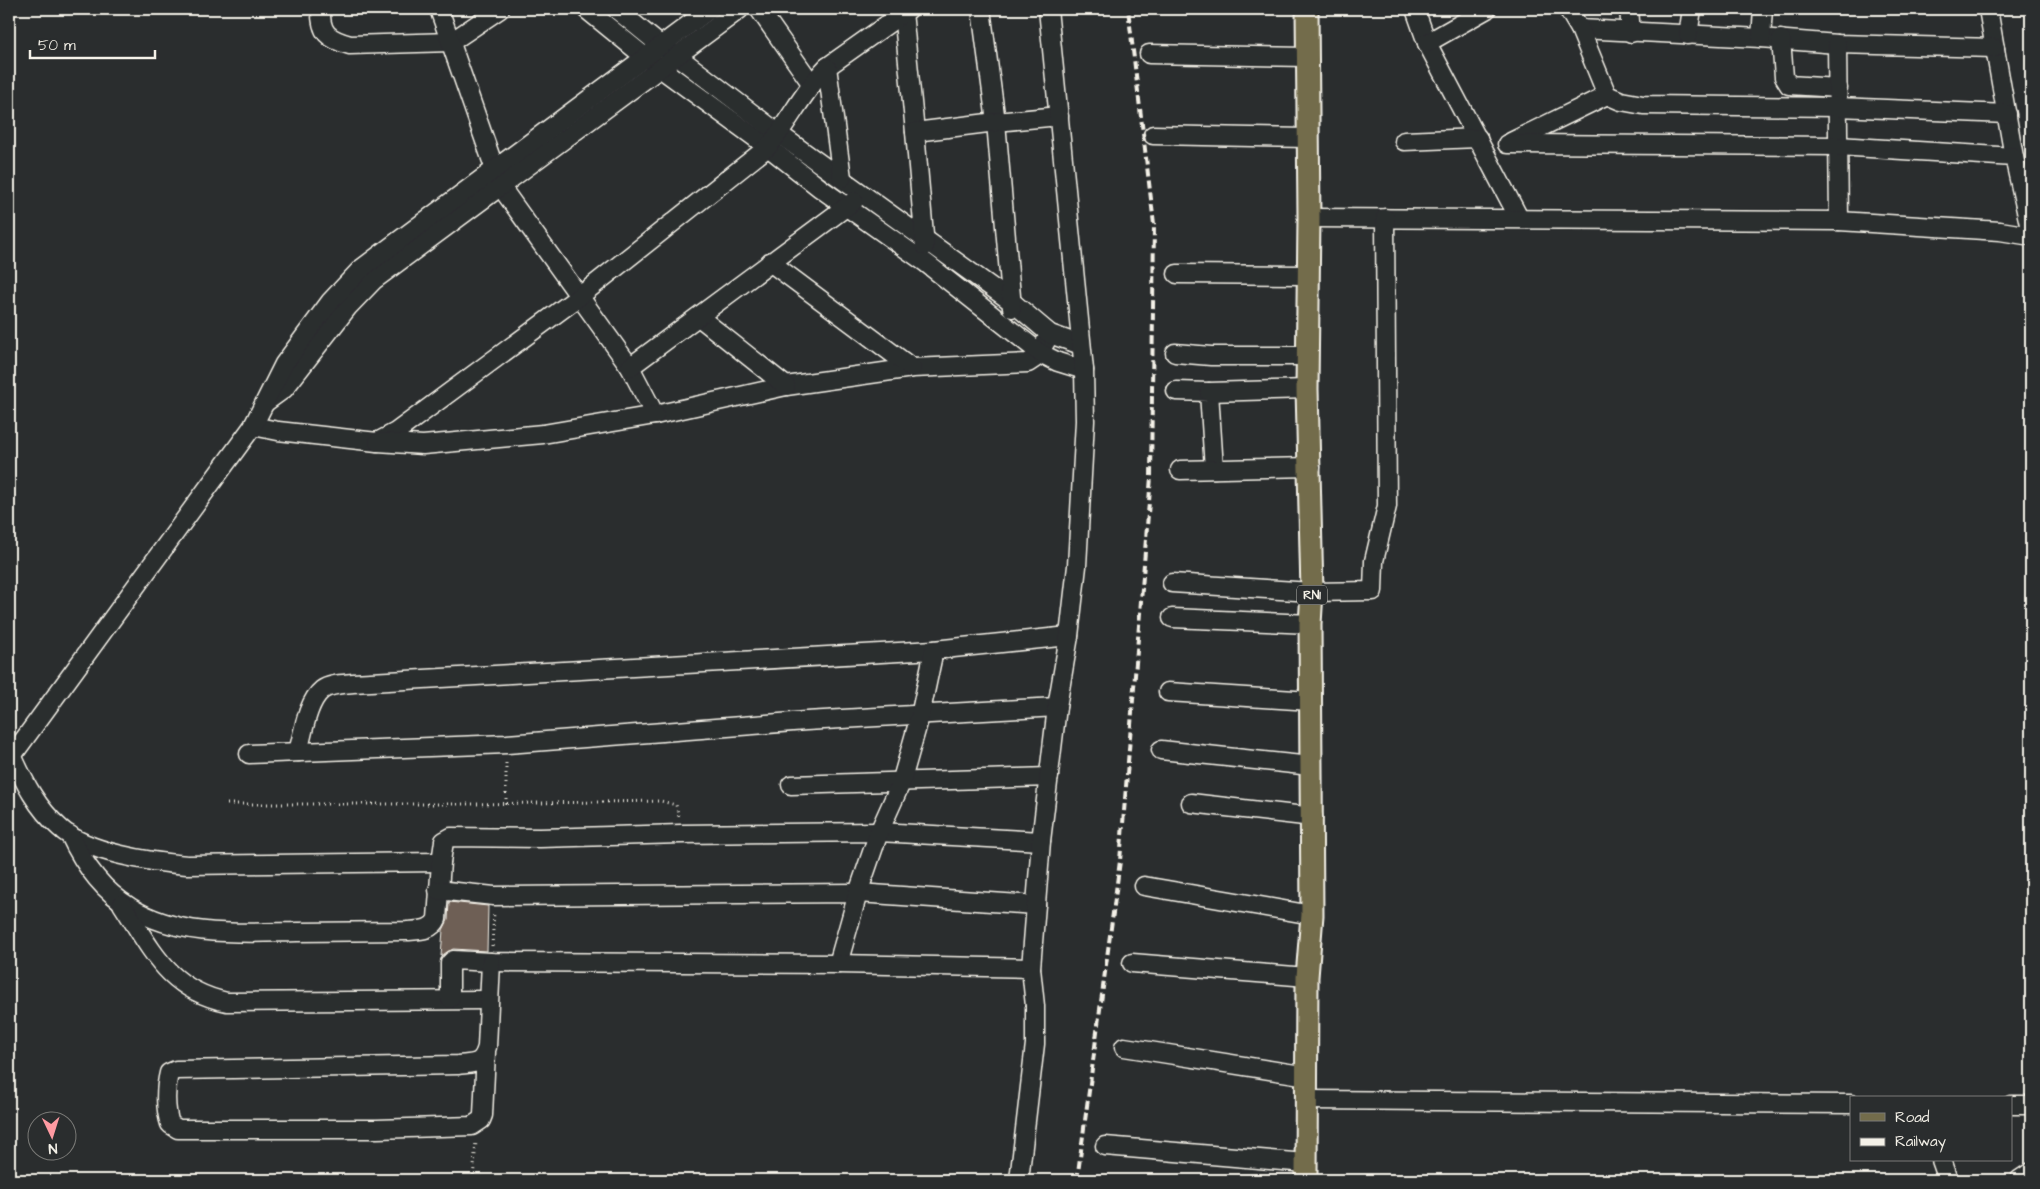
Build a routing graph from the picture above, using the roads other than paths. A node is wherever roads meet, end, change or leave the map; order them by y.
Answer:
1 (321, 9) edge
2 (439, 9) edge
3 (500, 9) edge
4 (586, 9) edge
5 (616, 9) edge
6 (710, 9) edge
7 (740, 9) edge
8 (759, 9) edge
9 (981, 9) edge
10 (1048, 9) edge
11 (1306, 9) edge
12 (1415, 9) edge
13 (1487, 9) edge
14 (1568, 9) edge
15 (1629, 9) edge
16 (1692, 9) edge
17 (1763, 9) edge
18 (1988, 9) edge
19 (906, 11) edge
20 (1580, 29) junction
21 (1631, 33) junction
22 (1688, 35) junction
23 (1760, 38) junction
24 (1781, 40) junction
25 (451, 42) junction
26 (1427, 43) junction
27 (1837, 44) junction
28 (660, 45) junction
29 (1996, 48) junction
30 (1149, 54) dead end
31 (645, 56) junction
32 (677, 56) junction
33 (1306, 57) junction
34 (827, 67) junction
35 (661, 68) junction
36 (811, 83) junction
37 (1838, 88) junction
38 (1607, 95) junction
39 (1838, 107) junction
40 (2007, 114) junction
41 (1059, 116) junction
42 (996, 122) junction
43 (915, 132) junction
44 (1153, 135) dead end
45 (1308, 138) junction
46 (774, 141) junction
47 (1404, 141) dead end
48 (1507, 144) junction
49 (1481, 146) junction
50 (1838, 146) junction
51 (2014, 157) junction
52 (495, 169) junction
53 (842, 178) junction
54 (500, 187) junction
55 (862, 194) junction
56 (846, 208) junction
57 (1309, 218) junction
58 (1385, 218) junction
59 (1519, 218) junction
60 (1838, 220) junction
61 (2031, 235) edge
62 (924, 239) junction
63 (770, 262) junction
64 (926, 263) junction
65 (1177, 274) dead end
66 (1308, 275) junction
67 (580, 296) junction
68 (1012, 302) junction
69 (699, 317) junction
70 (1014, 331) junction
71 (1050, 334) junction
72 (1081, 345) junction
73 (1040, 353) junction
74 (1176, 353) dead end
75 (1307, 356) junction
76 (630, 367) junction
77 (912, 368) junction
78 (1084, 370) junction
79 (786, 386) junction
80 (1307, 389) junction
81 (1176, 391) dead end
82 (1209, 392) junction
83 (264, 404) junction
84 (655, 415) junction
85 (254, 426) junction
86 (377, 442) junction
87 (1311, 467) junction
88 (1214, 469) junction
89 (1180, 470) dead end
90 (1172, 583) dead end
91 (1312, 592) junction
92 (1172, 618) dead end
93 (1310, 624) junction
94 (1069, 636) junction
95 (934, 650) junction
96 (1168, 692) dead end
97 (1311, 701) junction
98 (1057, 708) junction
99 (920, 716) junction
100 (1161, 750) dead end
101 (298, 752) junction
102 (249, 754) dead end
103 (10, 758) edge
104 (1311, 766) junction
105 (1048, 777) junction
106 (901, 783) junction
107 (791, 785) dead end
108 (1191, 803) dead end
109 (1313, 817) junction
110 (879, 832) junction
111 (70, 835) junction
112 (1041, 841) junction
113 (441, 862) junction
114 (1144, 886) dead end
115 (438, 890) junction
116 (858, 893) junction
117 (118, 900) junction
118 (1036, 906) junction
119 (1312, 915) junction
120 (491, 962) junction
121 (1132, 963) dead end
122 (838, 964) junction
123 (1031, 968) junction
124 (1308, 977) junction
125 (450, 999) junction
126 (488, 1000) junction
127 (1124, 1047) dead end
128 (486, 1052) junction
129 (1308, 1076) junction
130 (1308, 1100) junction
131 (1850, 1104) edge
132 (2012, 1105) edge
133 (2031, 1105) edge
134 (1105, 1146) dead end
135 (1942, 1162) edge
136 (1306, 1171) edge
137 (1019, 1180) edge
138 (1948, 1180) edge

1 - 25 street
2 - 25 street
3 - 25 street
4 - 31 street
5 - 28 street
6 - 28 street
7 - 32 street
8 - 36 street
9 - 42 street
10 - 41 street
11 - 33 main road, RN1
12 - 26 street
13 - 26 street
14 - 20 street
15 - 21 street
16 - 22 street
17 - 23 street
18 - 29 street
19 - 34 street
19 - 43 street
20 - 21 street
20 - 38 street
21 - 22 street
22 - 23 street
23 - 24 street
24 - 27 street
24 - 37 street
25 - 52 street
26 - 49 street
27 - 29 street
27 - 37 street
28 - 31 street
28 - 32 street
29 - 40 street
30 - 33 street
31 - 35 street
31 - 52 street
32 - 35 street
32 - 46 street
33 - 45 main road, RN1
34 - 36 street
34 - 53 street
35 - 46 street
35 - 54 street
36 - 46 street
37 - 39 street
38 - 39 street
38 - 48 street
39 - 40 street
39 - 50 street
40 - 51 street
41 - 42 street
41 - 72 street
42 - 43 street
42 - 68 street
43 - 62 street
44 - 45 street
45 - 57 main road, RN1
46 - 53 street
46 - 56 street
46 - 67 street
47 - 49 street
48 - 49 street
48 - 50 street
49 - 59 street
50 - 51 street
50 - 60 street
51 - 61 street
52 - 54 street
52 - 83 street
53 - 55 street
54 - 67 street
54 - 83 street
55 - 56 street
55 - 62 street
56 - 63 street
56 - 64 street
57 - 58 street
57 - 66 main road, RN1
58 - 59 street
58 - 91 street
59 - 60 street
60 - 61 street
62 - 64 street
62 - 68 street
63 - 69 street
63 - 77 street
64 - 70 street
65 - 66 street
66 - 75 main road, RN1
67 - 76 street
67 - 86 street
68 - 70 street
68 - 71 street
69 - 76 street
69 - 79 street
70 - 73 street
71 - 72 street
71 - 73 street
72 - 78 street
73 - 77 street
73 - 78 street
74 - 75 street
75 - 80 main road, RN1
76 - 84 street
77 - 79 street
78 - 94 street
79 - 84 street
80 - 82 street
80 - 87 main road, RN1
81 - 82 street
82 - 88 street
83 - 85 street
84 - 86 street
85 - 86 street
85 - 103 street
87 - 88 street
87 - 91 main road, RN1
88 - 89 street
90 - 91 street
91 - 93 main road, RN1
92 - 93 street
93 - 97 main road, RN1
94 - 95 street
94 - 98 street
95 - 99 street
95 - 101 street
96 - 97 street
97 - 104 main road, RN1
98 - 99 street
98 - 105 street
99 - 101 street
99 - 106 street
100 - 104 street
101 - 102 street
103 - 111 street
104 - 109 main road, RN1
105 - 106 street
105 - 112 street
106 - 107 street
106 - 110 street
108 - 109 street
109 - 119 main road, RN1
110 - 112 street
110 - 113 street
110 - 116 street
111 - 113 street
111 - 117 street
112 - 118 street
113 - 115 street
114 - 119 street
115 - 116 street
115 - 117 street
116 - 118 street
116 - 122 street
117 - 125 street
118 - 123 street
119 - 124 main road, RN1
120 - 122 street
120 - 125 street
120 - 126 street
121 - 124 street
122 - 123 street
123 - 137 street
124 - 129 main road, RN1
125 - 126 street
126 - 128 street
127 - 129 street
128 - 128 street
129 - 130 main road, RN1
130 - 131 street
130 - 136 main road, RN1
132 - 133 street
134 - 136 street
135 - 138 street

